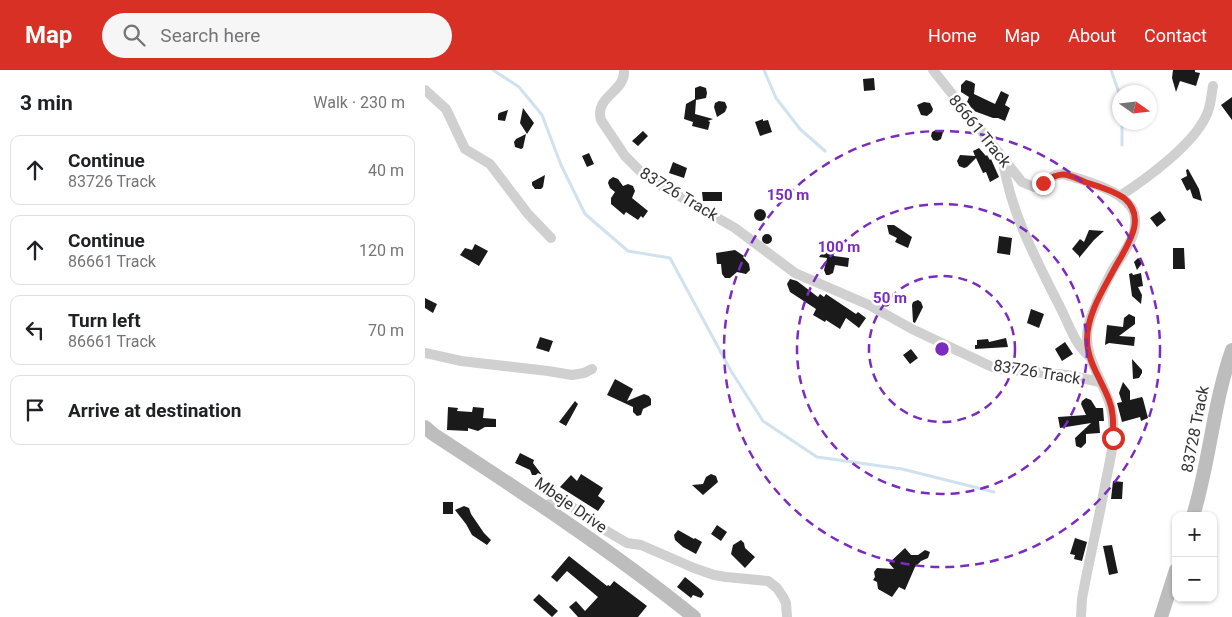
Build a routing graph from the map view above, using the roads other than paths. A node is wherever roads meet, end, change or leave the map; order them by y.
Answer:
1 (624, 70) edge
2 (933, 70) edge
3 (1213, 86) dead end
4 (425, 90) edge
5 (1003, 160) junction
6 (1120, 196) junction
7 (551, 238) dead end
8 (1232, 350) edge
9 (425, 353) edge
10 (1091, 358) junction
11 (592, 369) dead end
12 (1100, 382) junction
13 (425, 427) edge
14 (543, 507) junction
15 (1194, 512) edge
16 (1172, 583) edge
17 (694, 617) edge
18 (787, 617) edge
19 (1081, 617) edge
20 (1161, 617) edge

1 - 12 street, 83726 Track
2 - 5 street, 86661 Track
3 - 6 street
4 - 7 street
5 - 6 street, 86661 Track
5 - 10 street
6 - 10 street
8 - 15 street, 83728 Track
9 - 11 street
10 - 12 street
12 - 19 street, 83726 Track
13 - 14 street, Mbeje Drive
14 - 17 street, Mbeje Drive
14 - 18 street
16 - 20 street

